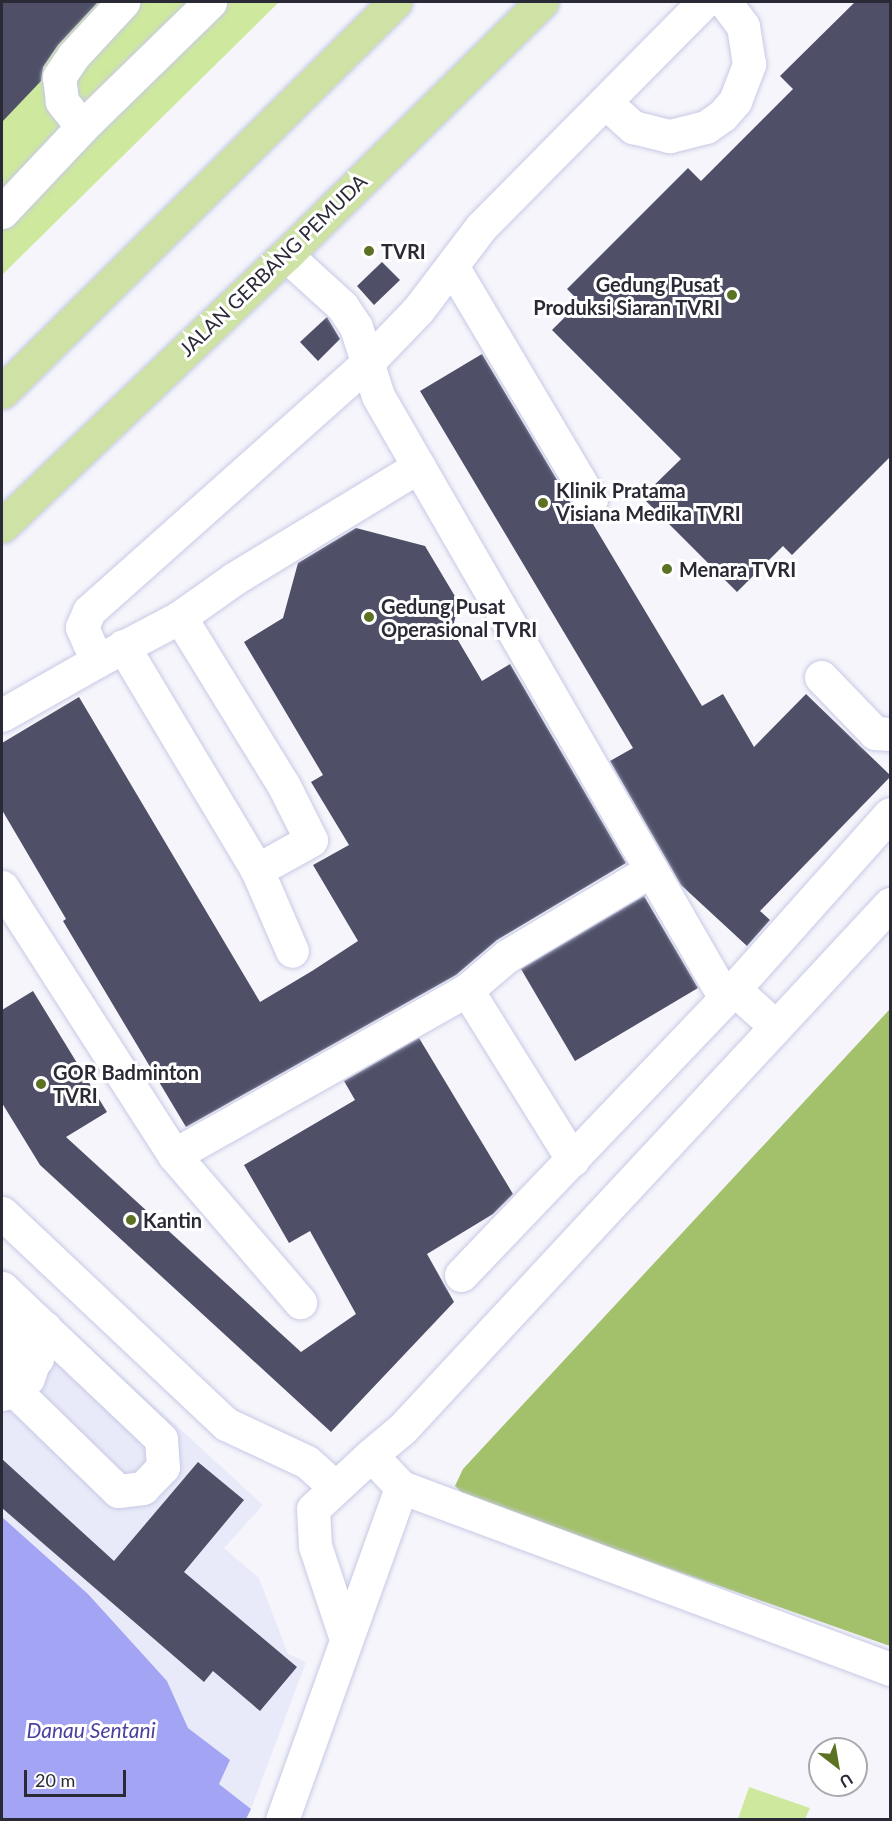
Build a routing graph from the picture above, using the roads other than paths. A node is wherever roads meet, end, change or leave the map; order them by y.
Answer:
1 (123, 2) edge
2 (210, 2) edge
3 (395, 2) edge
4 (542, 2) edge
5 (705, 2) edge
6 (725, 2) edge
7 (604, 102) junction
8 (82, 127) junction
9 (6, 196) edge
10 (286, 255) junction
11 (452, 266) junction
12 (366, 364) junction
13 (2, 392) edge
14 (419, 466) junction
15 (591, 500) dead end
16 (2, 526) edge
17 (180, 617) junction
18 (110, 654) junction
19 (822, 677) dead end
20 (2, 716) edge
21 (891, 734) edge
22 (891, 814) edge
23 (257, 870) junction
24 (651, 870) junction
25 (2, 887) edge
26 (891, 904) edge
27 (292, 951) dead end
28 (467, 990) junction
29 (730, 993) junction
30 (775, 1026) junction
31 (174, 1155) junction
32 (573, 1160) junction
33 (2, 1213) edge
34 (461, 1275) dead end
35 (2, 1288) edge
36 (300, 1302) dead end
37 (17, 1356) edge
38 (371, 1455) junction
39 (334, 1486) junction
40 (401, 1487) junction
41 (346, 1639) junction
42 (891, 1669) edge
43 (282, 1820) edge

1 - 8 lane
2 - 8 lane
3 - 13 main road
4 - 10 main road, JALAN GERBANG PEMUDA
5 - 7 lane
6 - 7 lane
7 - 11 lane
8 - 9 lane
10 - 12 lane
10 - 16 main road, JALAN GERBANG PEMUDA
11 - 12 lane
11 - 15 lane
12 - 14 lane
12 - 18 lane
14 - 17 lane
14 - 24 lane
17 - 18 lane
17 - 23 lane
18 - 20 lane
18 - 23 lane
19 - 21 lane
22 - 29 lane
23 - 27 lane
24 - 28 lane
24 - 29 lane
25 - 31 lane
26 - 30 lane
28 - 31 lane
28 - 32 lane
29 - 30 lane
29 - 32 lane
30 - 38 lane
31 - 36 lane
32 - 34 lane
33 - 39 lane
35 - 37 lane
38 - 39 lane
38 - 40 lane
39 - 41 lane
40 - 41 lane
40 - 42 lane
41 - 43 lane

